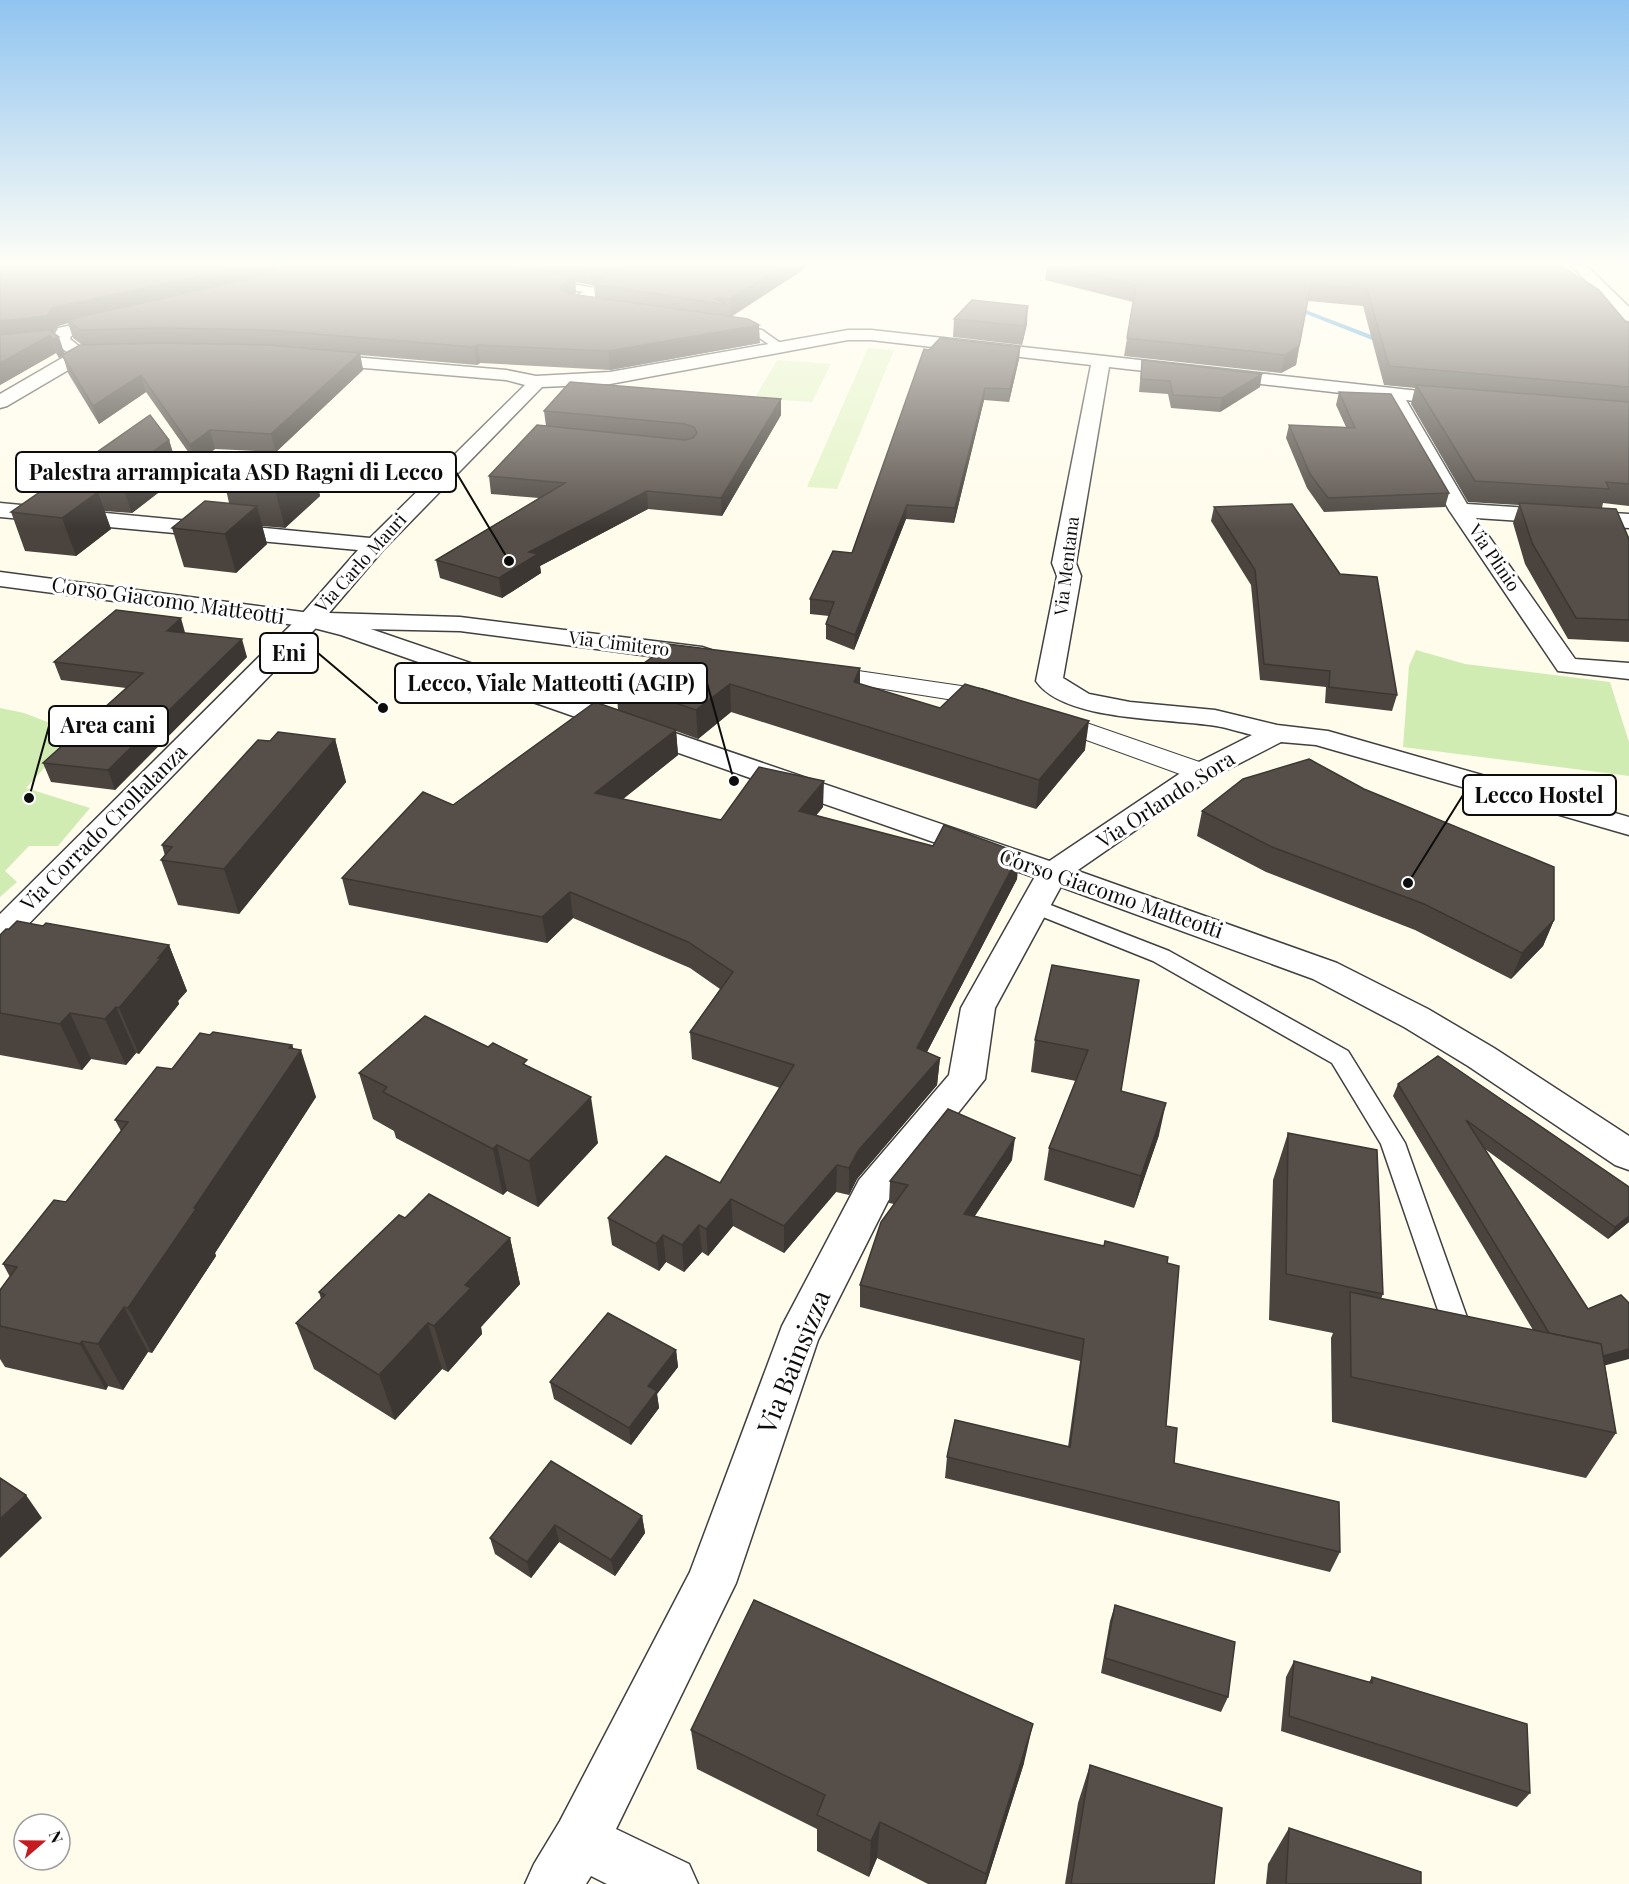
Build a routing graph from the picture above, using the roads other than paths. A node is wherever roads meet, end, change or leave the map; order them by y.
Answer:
1 (89, 354) edge
2 (742, 354) edge
3 (1045, 354) edge
4 (295, 357) edge
5 (1101, 360) junction
6 (536, 382) junction
7 (1393, 394) junction
8 (1469, 401) edge
9 (0, 402) edge
10 (491, 430) junction
11 (514, 433) dead end
12 (0, 510) edge
13 (1460, 510) junction
14 (1629, 521) edge
15 (375, 545) junction
16 (0, 579) edge
17 (310, 620) junction
18 (729, 658) edge
19 (798, 669) edge
20 (1629, 671) edge
21 (1277, 733) junction
22 (1201, 772) junction
23 (1629, 826) edge
24 (1044, 890) junction
25 (0, 933) edge
26 (1629, 1155) edge
27 (1461, 1340) edge
28 (567, 1863) edge
29 (669, 1884) edge

1 - 9 street
2 - 6 street
3 - 5 street
4 - 6 street
5 - 7 street
5 - 21 street, Via Mentana
6 - 10 street, Via Carlo Mauri
7 - 8 street
7 - 13 street, Via Plinio
10 - 11 street
10 - 15 street, Via Carlo Mauri
12 - 15 street
13 - 14 street
13 - 20 street, Via Plinio
15 - 17 street, Via Carlo Mauri
16 - 17 street, Corso Giacomo Matteotti
17 - 18 street, Via Cimitero
17 - 24 street, Corso Giacomo Matteotti
17 - 25 street, Via Corrado Crollalanza
19 - 22 street
21 - 22 street, Via Orlando Sora
21 - 23 street
22 - 24 street, Via Orlando Sora
24 - 26 street, Corso Giacomo Matteotti
24 - 27 lane
24 - 28 street, Via Bainsizza
28 - 29 street, Via Bainsizza

